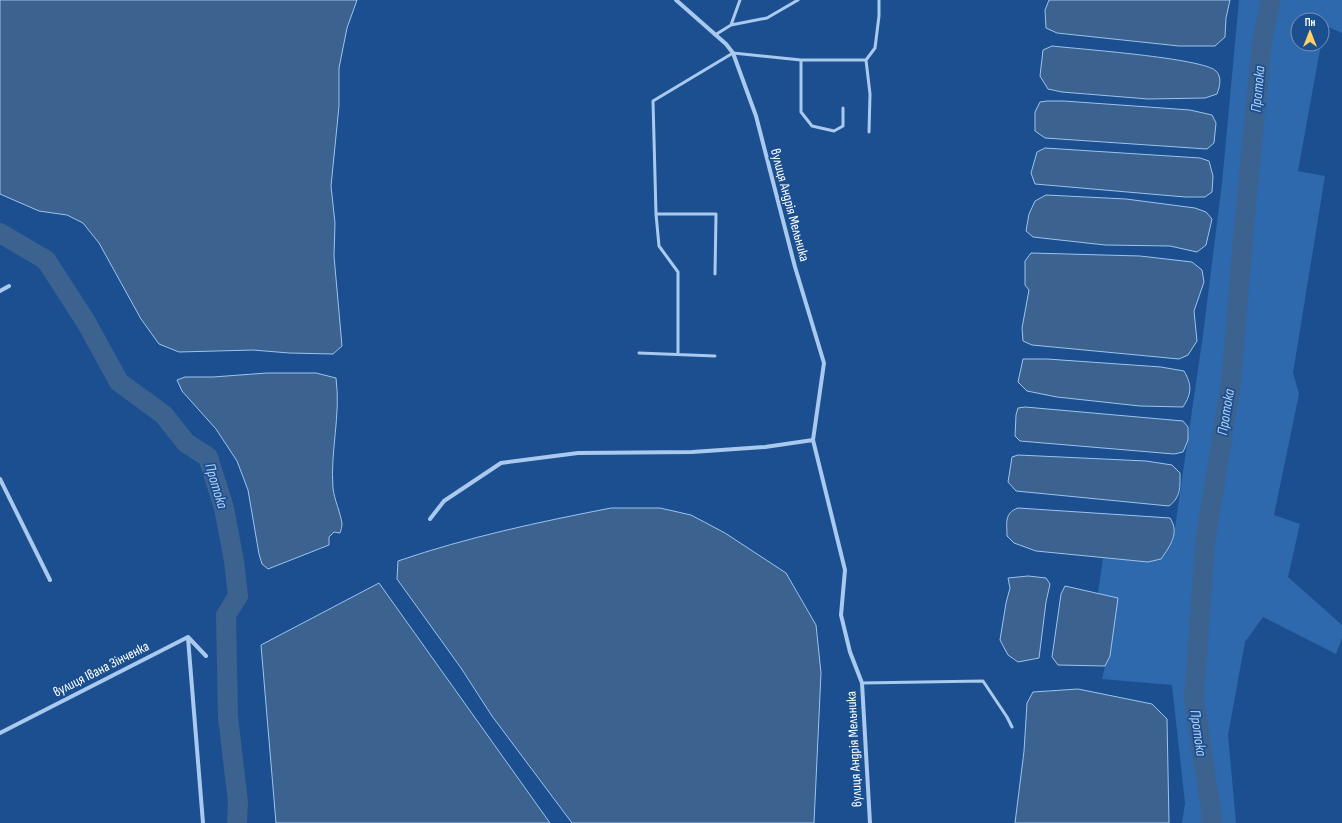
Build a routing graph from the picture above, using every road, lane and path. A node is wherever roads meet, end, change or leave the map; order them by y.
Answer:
1 (676, 0) edge
2 (740, 0) edge
3 (798, 0) edge
4 (879, 0) edge
5 (731, 25) junction
6 (715, 35) junction
7 (733, 53) junction
8 (801, 60) junction
9 (866, 60) junction
10 (843, 108) dead end
11 (869, 132) dead end
12 (656, 214) junction
13 (716, 274) dead end
14 (9, 286) dead end
15 (0, 290) edge
16 (639, 353) dead end
17 (678, 354) junction
18 (715, 356) dead end
19 (813, 440) junction
20 (0, 479) edge
21 (430, 518) dead end
22 (50, 580) dead end
23 (188, 637) junction
24 (206, 656) dead end
25 (862, 683) junction
26 (1012, 727) dead end
27 (0, 733) edge
28 (203, 823) edge
29 (870, 823) edge

1 - 6 street, вулиця Андрія Мельника
2 - 5 lane
3 - 5 lane
4 - 9 lane
5 - 6 lane
6 - 7 street, вулиця Андрія Мельника
7 - 8 lane
7 - 12 lane
7 - 19 street, вулиця Андрія Мельника
8 - 9 lane
8 - 10 lane
9 - 11 lane
12 - 13 lane
12 - 17 lane
14 - 15 street
16 - 17 lane
17 - 18 lane
19 - 21 street
19 - 25 street, вулиця Андрія Мельника
20 - 22 street
23 - 24 street
23 - 27 street, вулиця Івана Зінченка
23 - 28 street
25 - 26 lane
25 - 29 street, вулиця Андрія Мельника

